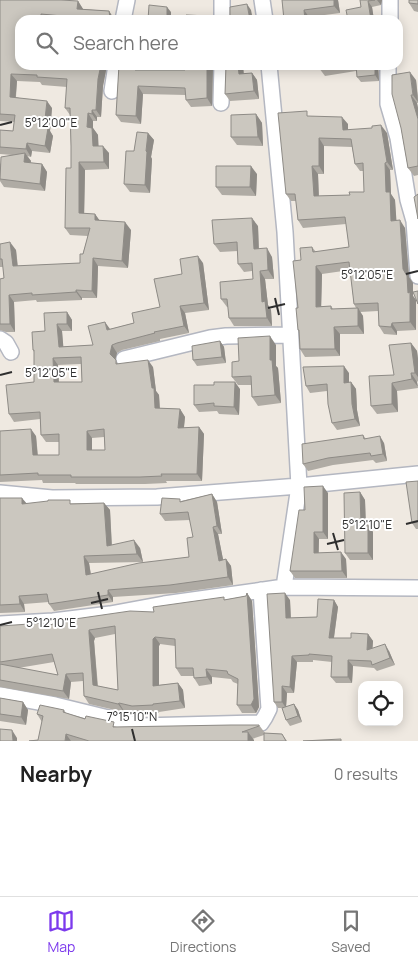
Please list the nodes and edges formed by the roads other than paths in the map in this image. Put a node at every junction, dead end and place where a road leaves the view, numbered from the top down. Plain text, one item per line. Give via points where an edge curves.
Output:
1 (127, 0) edge
2 (222, 0) edge
3 (262, 0) edge
4 (390, 0) edge
5 (124, 15) edge
6 (222, 15) edge
7 (264, 15) edge
8 (390, 15) edge
9 (115, 70) edge
10 (222, 70) edge
11 (269, 70) edge
12 (388, 70) edge
13 (112, 91) dead end
14 (221, 103) dead end
15 (418, 276) edge
16 (290, 335) junction
17 (0, 339) edge
18 (11, 352) dead end
19 (124, 359) dead end
20 (418, 474) edge
21 (299, 486) junction
22 (0, 493) edge
23 (284, 587) junction
24 (418, 588) edge
25 (261, 590) junction
26 (0, 624) edge
27 (0, 695) edge

1 - 5 street
2 - 6 street
3 - 7 street
4 - 8 street
9 - 13 street
10 - 14 street
11 - 16 street via 285,232
12 - 15 street via 388,104 414,221
16 - 19 street via 210,338
16 - 21 street
17 - 18 street
20 - 21 street
21 - 22 street via 157,497 52,498
21 - 23 street
23 - 24 street
23 - 25 street
25 - 26 street via 110,614
25 - 27 street via 269,709 261,723 141,726

